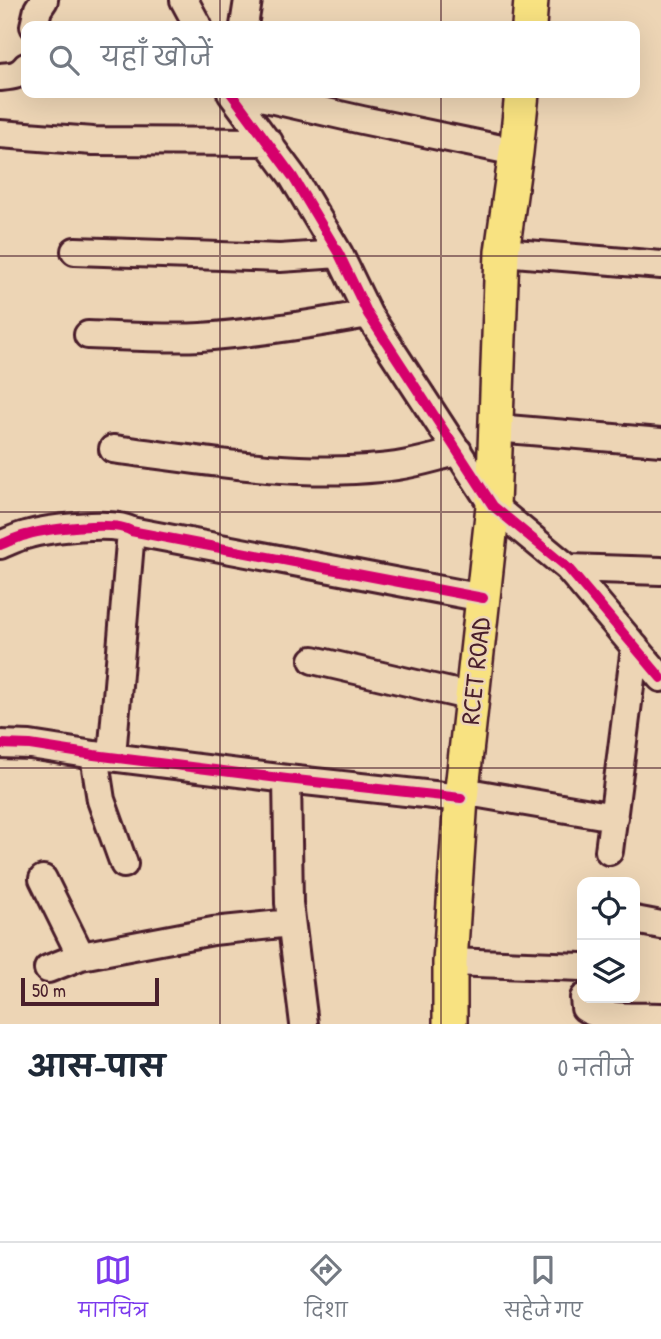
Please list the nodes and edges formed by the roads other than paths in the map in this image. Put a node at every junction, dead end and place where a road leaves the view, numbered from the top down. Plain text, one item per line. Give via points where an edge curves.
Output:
1 (44, 0) edge
2 (184, 0) edge
3 (248, 0) edge
4 (531, 0) edge
5 (35, 21) edge
6 (195, 21) edge
7 (245, 21) edge
8 (529, 21) edge
9 (21, 72) edge
10 (0, 76) edge
11 (239, 98) edge
12 (255, 98) edge
13 (521, 98) edge
14 (0, 134) edge
15 (269, 142) junction
16 (516, 152) junction
17 (75, 251) dead end
18 (502, 252) junction
19 (339, 254) junction
20 (661, 265) edge
21 (368, 314) junction
22 (88, 335) dead end
23 (496, 428) junction
24 (661, 442) edge
25 (113, 449) dead end
26 (458, 451) junction
27 (493, 506) junction
28 (131, 531) junction
29 (0, 545) edge
30 (568, 568) junction
31 (661, 571) edge
32 (483, 598) junction
33 (645, 650) edge
34 (313, 660) dead end
35 (661, 678) edge
36 (472, 697) junction
37 (0, 744) edge
38 (103, 755) junction
39 (287, 779) junction
40 (461, 795) junction
41 (614, 817) junction
42 (609, 851) dead end
43 (124, 864) dead end
44 (43, 879) dead end
45 (640, 921) edge
46 (291, 923) junction
47 (661, 925) edge
48 (81, 956) junction
49 (450, 962) junction
50 (48, 969) dead end
51 (577, 972) edge
52 (584, 1003) edge
53 (661, 1017) edge
54 (304, 1024) edge
55 (450, 1024) edge

1 - 5 street
2 - 6 street
3 - 7 street
4 - 8 main road
9 - 10 street
11 - 15 street
12 - 16 street
13 - 16 main road, RCET ROAD
14 - 15 street via 93,141
15 - 19 street
16 - 18 main road, RCET ROAD
17 - 19 street via 280,258
18 - 20 street
18 - 23 main road, RCET ROAD
19 - 21 street
21 - 22 street via 200,337
21 - 26 street
23 - 24 street
23 - 27 main road, RCET ROAD
25 - 26 street via 276,469 330,470 379,469
26 - 27 street
27 - 30 street
27 - 32 main road, RCET ROAD
28 - 29 street via 124,526 54,530
28 - 32 street
28 - 38 street
30 - 31 street
30 - 33 street
32 - 36 main road, RCET ROAD
33 - 35 street
33 - 41 street
34 - 36 street
36 - 40 main road, RCET ROAD
37 - 38 street
38 - 39 street
38 - 43 street via 102,800
39 - 40 street
39 - 46 street
40 - 41 street
40 - 49 main road, RCET ROAD
41 - 42 street
44 - 48 street
45 - 47 street
46 - 48 street
46 - 54 street
48 - 50 street
49 - 51 street
49 - 55 main road, RCET ROAD
52 - 53 street via 593,1013

